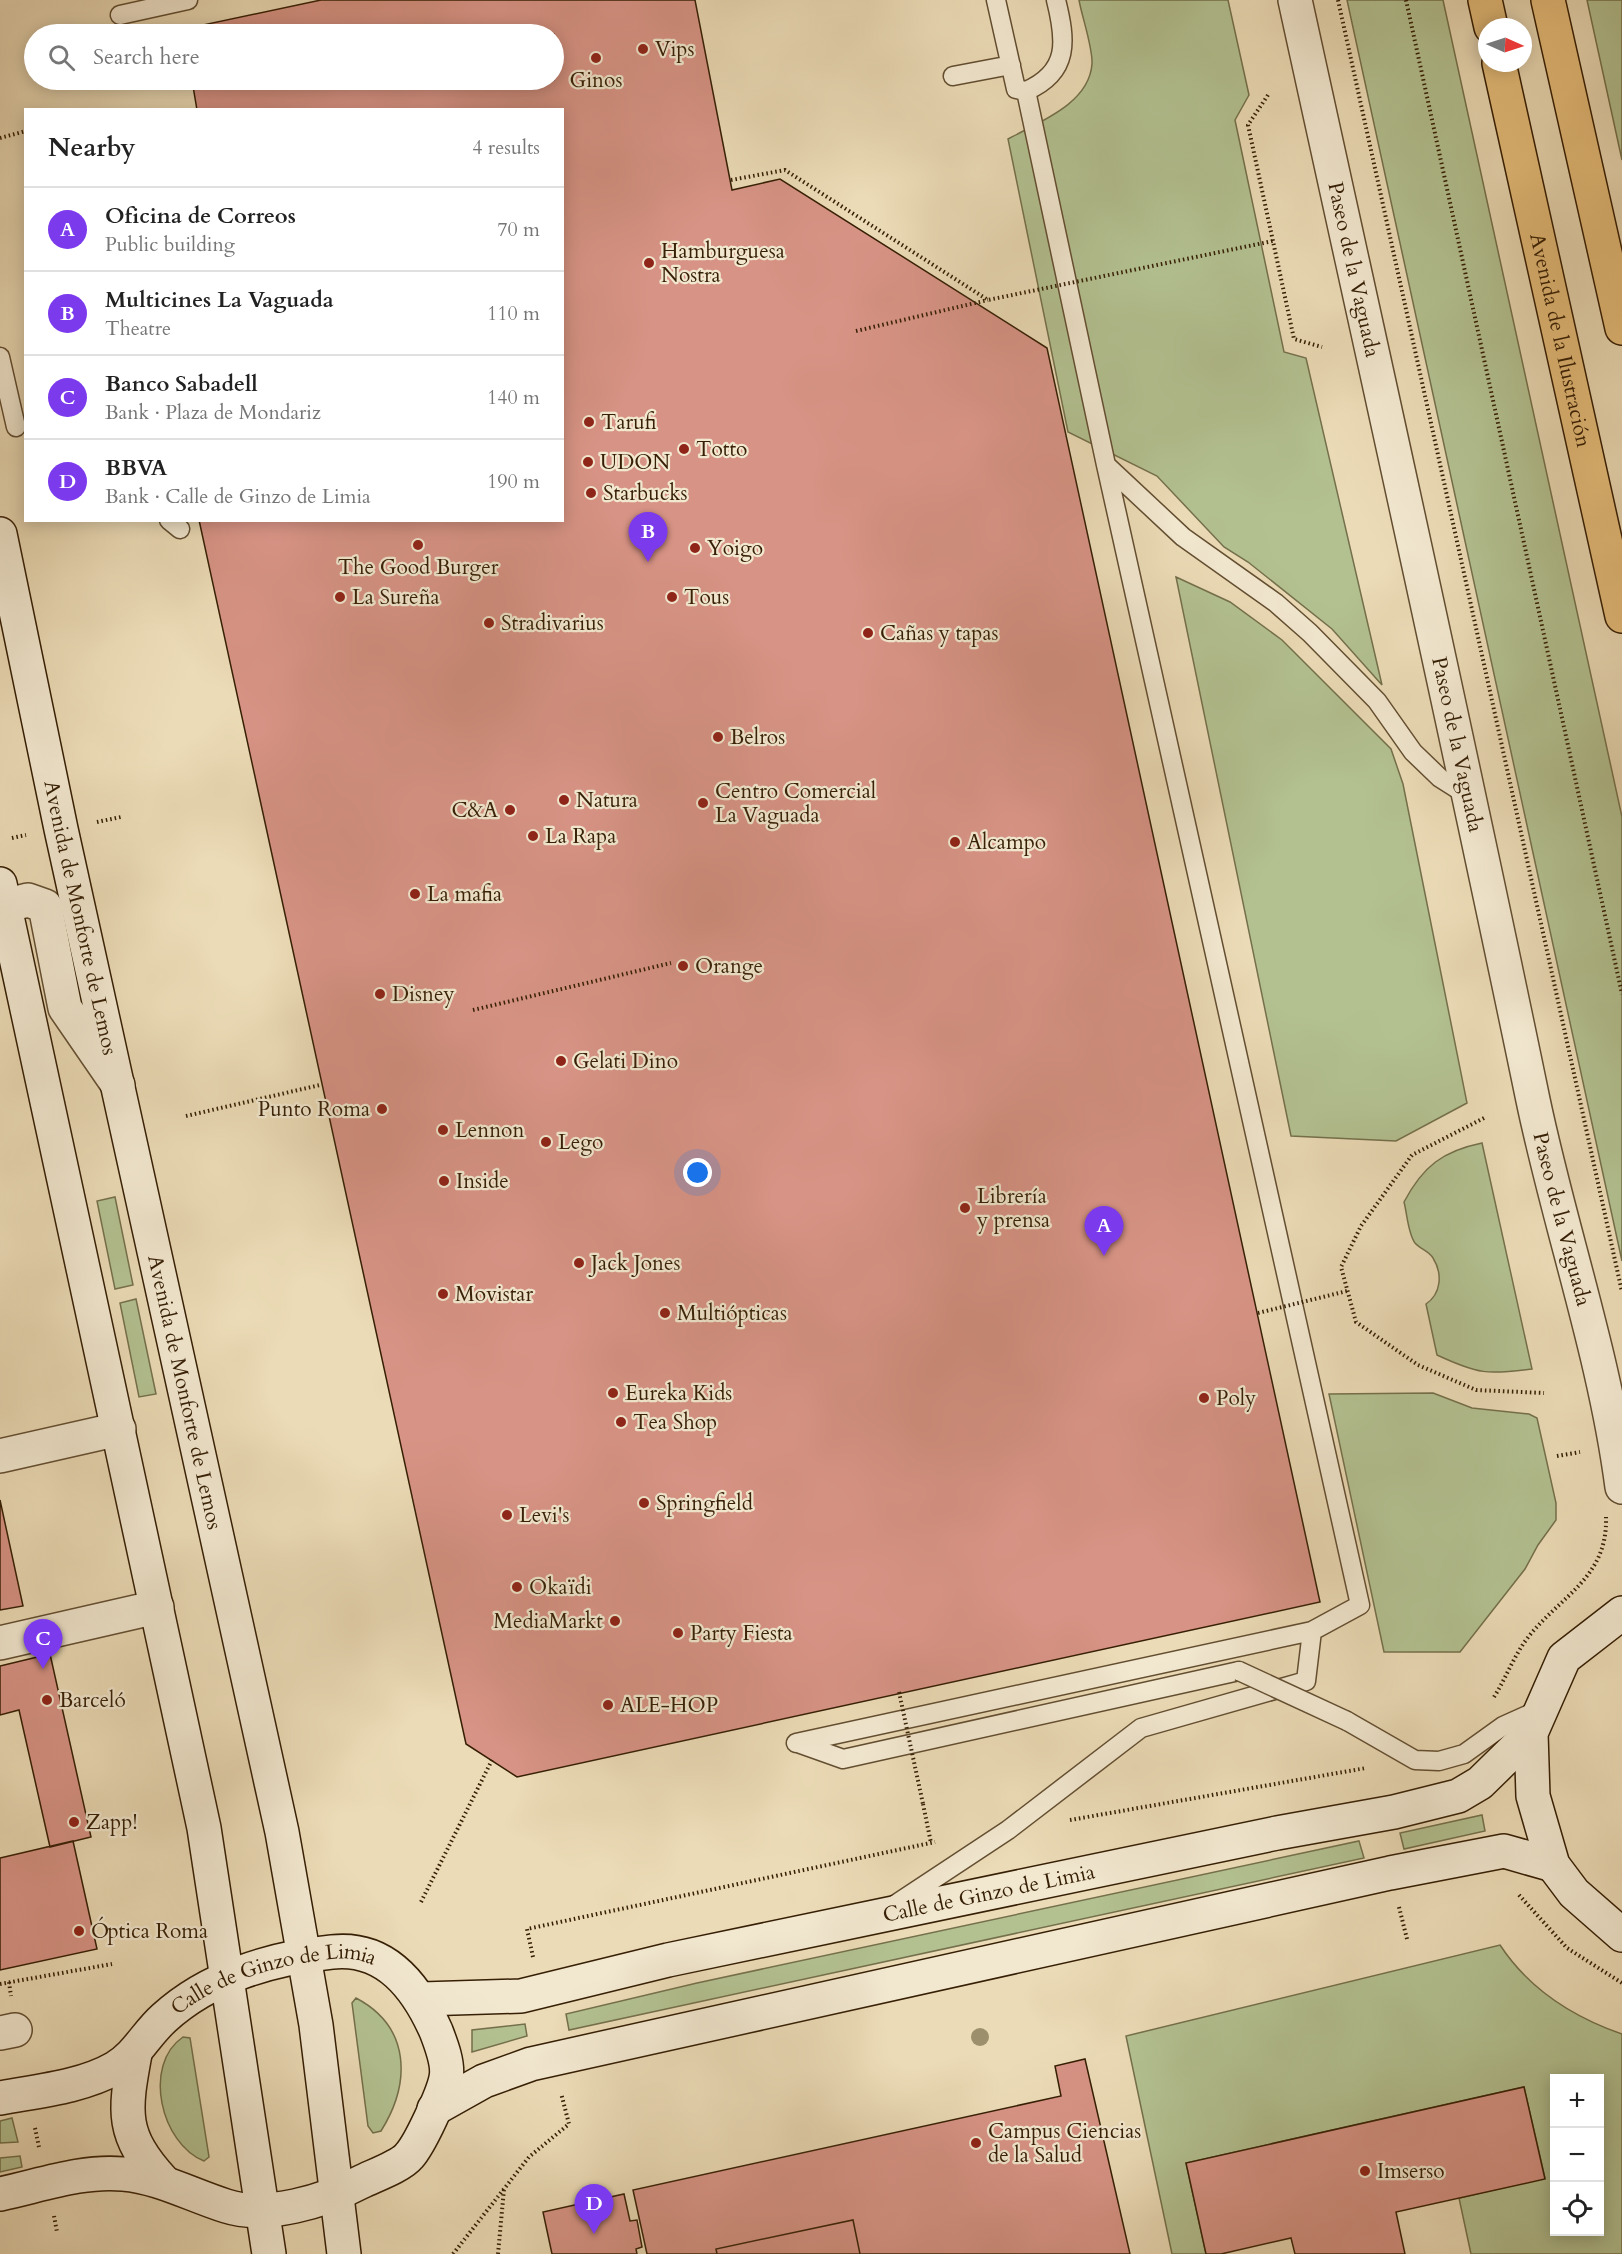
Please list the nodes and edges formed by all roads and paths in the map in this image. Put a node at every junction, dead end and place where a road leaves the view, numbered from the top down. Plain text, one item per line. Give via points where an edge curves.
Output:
1 (188, 0) edge
2 (996, 0) edge
3 (1056, 0) edge
4 (1295, 0) edge
5 (1338, 0) edge
6 (1406, 0) edge
7 (1485, 0) edge
8 (1548, 0) edge
9 (120, 15) dead end
10 (1489, 18) edge
11 (1011, 65) junction
12 (1501, 72) edge
13 (953, 76) dead end
14 (1026, 91) junction
15 (1268, 95) dead end
16 (24, 132) edge
17 (0, 138) edge
18 (731, 180) dead end
19 (1273, 240) junction
20 (988, 300) junction
21 (1622, 328) edge
22 (856, 331) dead end
23 (1322, 347) dead end
24 (0, 357) edge
25 (16, 427) dead end
26 (1106, 465) junction
27 (0, 534) edge
28 (1622, 616) edge
29 (1470, 796) junction
30 (121, 817) dead end
31 (90, 823) dead end
32 (2, 899) edge
33 (671, 963) dead end
34 (1622, 994) edge
35 (473, 1010) dead end
36 (118, 1085) junction
37 (320, 1085) dead end
38 (186, 1116) dead end
39 (1484, 1118) dead end
40 (1347, 1292) junction
41 (1622, 1292) edge
42 (1258, 1313) dead end
43 (1544, 1393) dead end
44 (119, 1429) junction
45 (0, 1456) edge
46 (1614, 1500) edge
47 (157, 1607) junction
48 (1622, 1613) edge
49 (1312, 1631) junction
50 (0, 1643) edge
51 (899, 1692) dead end
52 (1493, 1699) dead end
53 (1537, 1721) junction
54 (492, 1760) dead end
55 (1372, 1762) dead end
56 (1368, 1777) dead end
57 (931, 1843) dead end
58 (1553, 1865) junction
59 (1511, 1888) dead end
60 (421, 1902) dead end
61 (1397, 1902) dead end
62 (876, 1917) junction
63 (527, 1929) dead end
64 (1622, 1935) edge
65 (1407, 1939) dead end
66 (305, 1955) junction
67 (534, 1961) dead end
68 (112, 1964) dead end
69 (227, 1976) junction
70 (1622, 1983) edge
71 (0, 1984) edge
72 (422, 1999) junction
73 (135, 2054) junction
74 (558, 2084) dead end
75 (0, 2098) edge
76 (434, 2109) junction
77 (34, 2118) dead end
78 (40, 2155) dead end
79 (163, 2181) junction
80 (504, 2187) junction
81 (0, 2194) edge
82 (338, 2194) junction
83 (262, 2212) junction
84 (269, 2254) edge
85 (344, 2254) edge
86 (453, 2254) edge
87 (498, 2254) edge

1 - 9 lane
2 - 11 lane
3 - 14 lane via 1065,36 1060,61 1045,83
4 - 29 street, Paseo de la Vaguada
5 - 41 path
6 - 34 path
7 - 10 highway
8 - 21 highway
11 - 13 lane
11 - 14 lane via 1016,89
12 - 28 highway, Avenida de la Ilustración
14 - 26 lane
15 - 19 path via 1248,125
16 - 17 path
18 - 20 path, bridge via 785,170
19 - 20 path, bridge
19 - 23 path via 1294,339
20 - 22 path
24 - 25 lane
26 - 29 lane via 1183,537 1276,603 1310,633 1377,701 1413,752 1440,778
26 - 49 lane via 1360,1605
27 - 36 street, Avenida de Monforte de Lemos
29 - 46 street, Paseo de la Vaguada via 1548,1172 1613,1424
30 - 31 path
32 - 36 street via 28,900 45,906 65,1008
32 - 44 street
33 - 35 path
36 - 66 street, Avenida de Monforte de Lemos via 282,1832
37 - 38 path
39 - 40 path via 1412,1155 1361,1226 1341,1267
40 - 42 path, bridge
40 - 43 path via 1356,1322 1418,1365 1476,1390
44 - 45 street
44 - 47 street
46 - 52 path via 1600,1558 1590,1575 1527,1639
47 - 50 street
47 - 69 street via 204,1828
48 - 53 street via 1564,1658
49 - 53 lane, bridge via 796,1743 843,1759 1239,1671 1347,1721 1415,1760 1439,1761 1464,1754 1503,1726
49 - 62 lane via 1306,1681 1141,1728 1008,1830
51 - 57 path, bridge
53 - 58 street via 1533,1796
53 - 62 street, Calle de Ginzo de Limia via 1480,1782 1458,1796
54 - 60 path
55 - 56 path via 1366,1768
58 - 64 street via 1574,1893
58 - 76 street via 1504,1851 1339,1883 531,2064 483,2081
59 - 70 path via 1567,1948
61 - 65 path
62 - 72 street, Calle de Ginzo de Limia via 668,1960 521,1996
63 - 67 path
66 - 69 street, Calle de Ginzo de Limia
66 - 72 street, Calle de Ginzo de Limia via 337,1951 367,1955 395,1972
66 - 82 street, Avenida de Monforte de Lemos
68 - 71 path
69 - 73 street, Calle de Ginzo de Limia via 166,2016
69 - 83 street
72 - 76 street, Calle de Ginzo de Limia via 442,2045 447,2076
73 - 75 street, Calle de Ginzo de Limia via 114,2069 90,2078
73 - 79 street, Calle de Ginzo de Limia via 128,2088 131,2135 141,2157
74 - 80 path via 569,2124 529,2157
76 - 82 street, Calle de Ginzo de Limia via 408,2157
77 - 78 path
79 - 81 street, Calle de Ginzo de Limia via 121,2174 87,2175
79 - 83 street, Calle de Ginzo de Limia via 229,2207
80 - 86 path
80 - 87 path
82 - 83 street, Calle de Ginzo de Limia
82 - 85 street, Avenida de Monforte de Lemos
83 - 84 street

